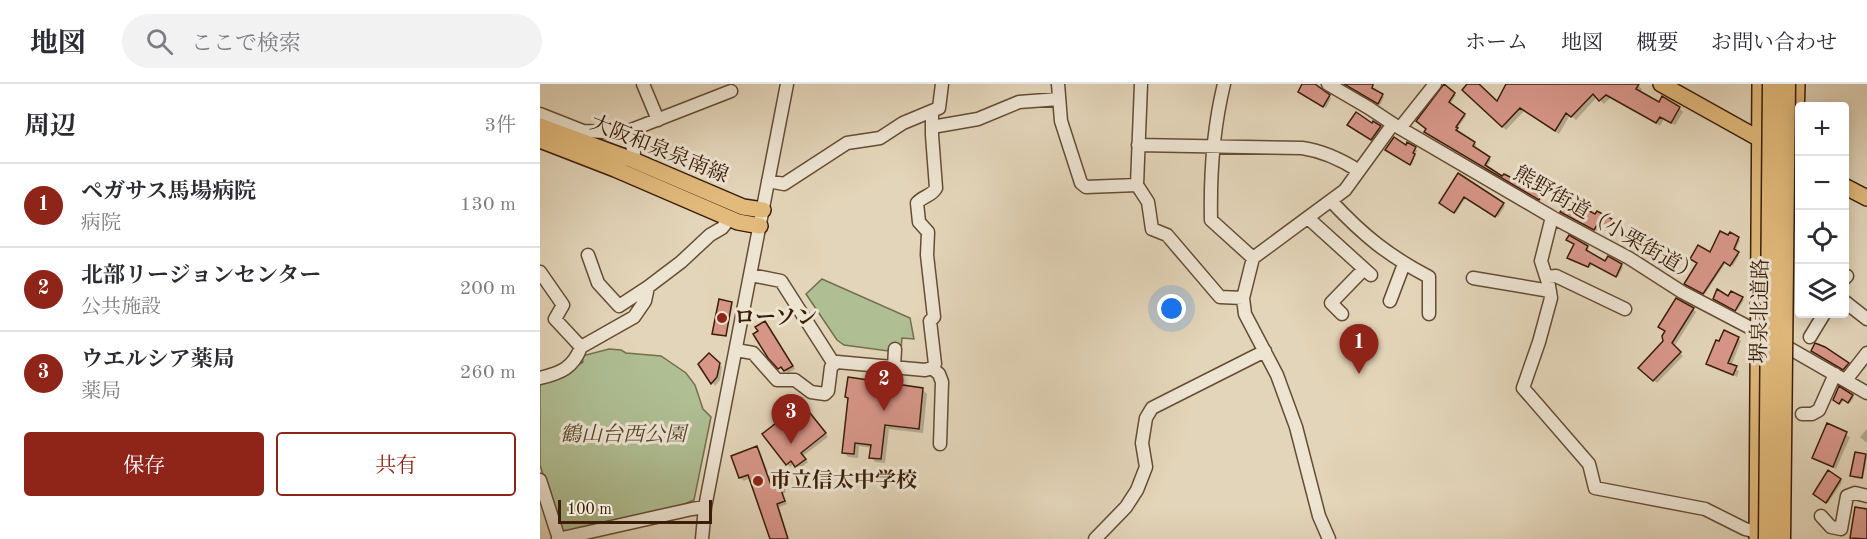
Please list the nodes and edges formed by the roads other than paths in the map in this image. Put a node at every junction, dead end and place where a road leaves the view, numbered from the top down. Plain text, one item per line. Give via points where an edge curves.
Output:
1 (643, 84) edge
2 (787, 84) edge
3 (942, 84) edge
4 (1058, 84) edge
5 (1140, 84) edge
6 (1224, 84) edge
7 (1328, 84) edge
8 (1435, 84) edge
9 (1661, 84) edge
10 (1760, 84) edge
11 (1772, 84) edge
12 (1786, 84) edge
13 (1797, 84) edge
14 (731, 91) dead end
15 (1059, 99) junction
16 (932, 112) junction
17 (540, 114) edge
18 (658, 120) junction
19 (540, 126) edge
20 (1396, 126) junction
21 (932, 127) junction
22 (628, 133) junction
23 (1759, 138) junction
24 (540, 140) edge
25 (1138, 145) junction
26 (1213, 147) junction
27 (1797, 156) edge
28 (1795, 158) edge
29 (633, 160) junction
30 (1795, 167) edge
31 (1359, 171) junction
32 (768, 181) junction
33 (1137, 185) junction
34 (1849, 188) edge
35 (1867, 198) edge
36 (1331, 201) junction
37 (763, 210) junction
38 (1552, 217) junction
39 (730, 218) junction
40 (1308, 218) junction
41 (760, 226) junction
42 (588, 255) dead end
43 (1253, 258) junction
44 (1404, 264) junction
45 (540, 272) edge
46 (751, 275) junction
47 (1546, 277) junction
48 (1473, 278) dead end
49 (648, 287) junction
50 (1550, 291) junction
51 (1243, 298) junction
52 (1390, 301) dead end
53 (1849, 304) edge
54 (1625, 309) dead end
55 (1342, 314) dead end
56 (1429, 314) dead end
57 (1822, 318) edge
58 (1867, 319) edge
59 (1758, 332) junction
60 (1810, 337) dead end
61 (581, 347) junction
62 (1791, 348) junction
63 (895, 349) dead end
64 (736, 350) junction
65 (1265, 351) junction
66 (1867, 353) edge
67 (834, 364) junction
68 (894, 367) junction
69 (932, 368) junction
70 (1840, 377) junction
71 (540, 378) edge
72 (1867, 393) edge
73 (1802, 414) dead end
74 (940, 444) dead end
75 (540, 480) edge
76 (1867, 496) edge
77 (705, 507) junction
78 (1821, 516) dead end
79 (1761, 536) edge
80 (558, 539) edge
81 (702, 539) edge
82 (1095, 539) edge
83 (1329, 539) edge
84 (1782, 539) edge
85 (1789, 539) edge

1 - 18 street
2 - 32 street
3 - 16 street via 939,108
4 - 15 street
5 - 25 street
6 - 26 street
7 - 20 street, 熊野街道（小栗街道）
8 - 20 street
9 - 23 main road
10 - 23 main road
11 - 79 highway, 堺泉北道路, bridge
12 - 84 highway, 堺泉北道路, bridge
13 - 27 main road
14 - 18 street
15 - 21 street via 1020,102 978,119
15 - 33 street via 1061,122 1081,183 1086,187
16 - 21 street
16 - 32 street via 903,123 880,138 847,143 784,184
17 - 22 street via 584,130
18 - 22 street
19 - 29 main road, 大阪和泉泉南線
20 - 31 street
20 - 38 street, 熊野街道（小栗街道）
21 - 69 street via 936,188 917,203 919,222 928,232 934,317 930,321 935,364
22 - 29 street
23 - 28 main road
23 - 59 main road
24 - 39 main road, 大阪和泉泉南線
25 - 26 street
25 - 33 street
26 - 31 street via 1316,150
26 - 43 street via 1211,219
29 - 37 main road, 大阪和泉泉南線 via 743,207
30 - 62 main road
31 - 36 street
32 - 37 street
33 - 51 street via 1148,202 1152,230 1167,235 1220,297
34 - 35 main road
36 - 40 street
36 - 44 street via 1358,231
37 - 41 street
38 - 47 street via 1540,261
38 - 59 street, 熊野街道（小栗街道）
39 - 41 main road, 大阪和泉泉南線
39 - 49 street
40 - 43 street
40 - 55 street via 1368,272 1331,303
41 - 46 street
42 - 49 street via 598,283 619,306
43 - 51 street
44 - 52 street
44 - 56 street via 1429,277
45 - 61 street via 563,305 555,320
46 - 64 street
46 - 67 street via 781,280
47 - 50 street
47 - 54 street via 1556,276
48 - 50 street
49 - 61 street via 645,301 634,317
50 - 79 street via 1539,342 1523,388 1589,464 1595,488 1705,509
51 - 65 street via 1245,314
53 - 58 street
57 - 60 street
59 - 62 street, 熊野街道（小栗街道）
59 - 79 main road
61 - 71 street via 570,367
62 - 70 street, 熊野街道（小栗街道）
62 - 85 main road
63 - 68 street
64 - 67 street via 753,353 777,380 795,380 811,392 828,391
64 - 77 street
65 - 82 street via 1152,408 1142,442 1146,467 1137,490
65 - 83 street via 1296,427 1319,516
66 - 70 street
67 - 68 street
68 - 69 street
69 - 74 street via 942,382
70 - 72 street, 熊野街道（小栗街道）
70 - 73 street via 1819,410
75 - 80 street
76 - 78 street via 1847,496 1841,529 1831,527
77 - 80 street
77 - 81 street
79 - 84 main road

